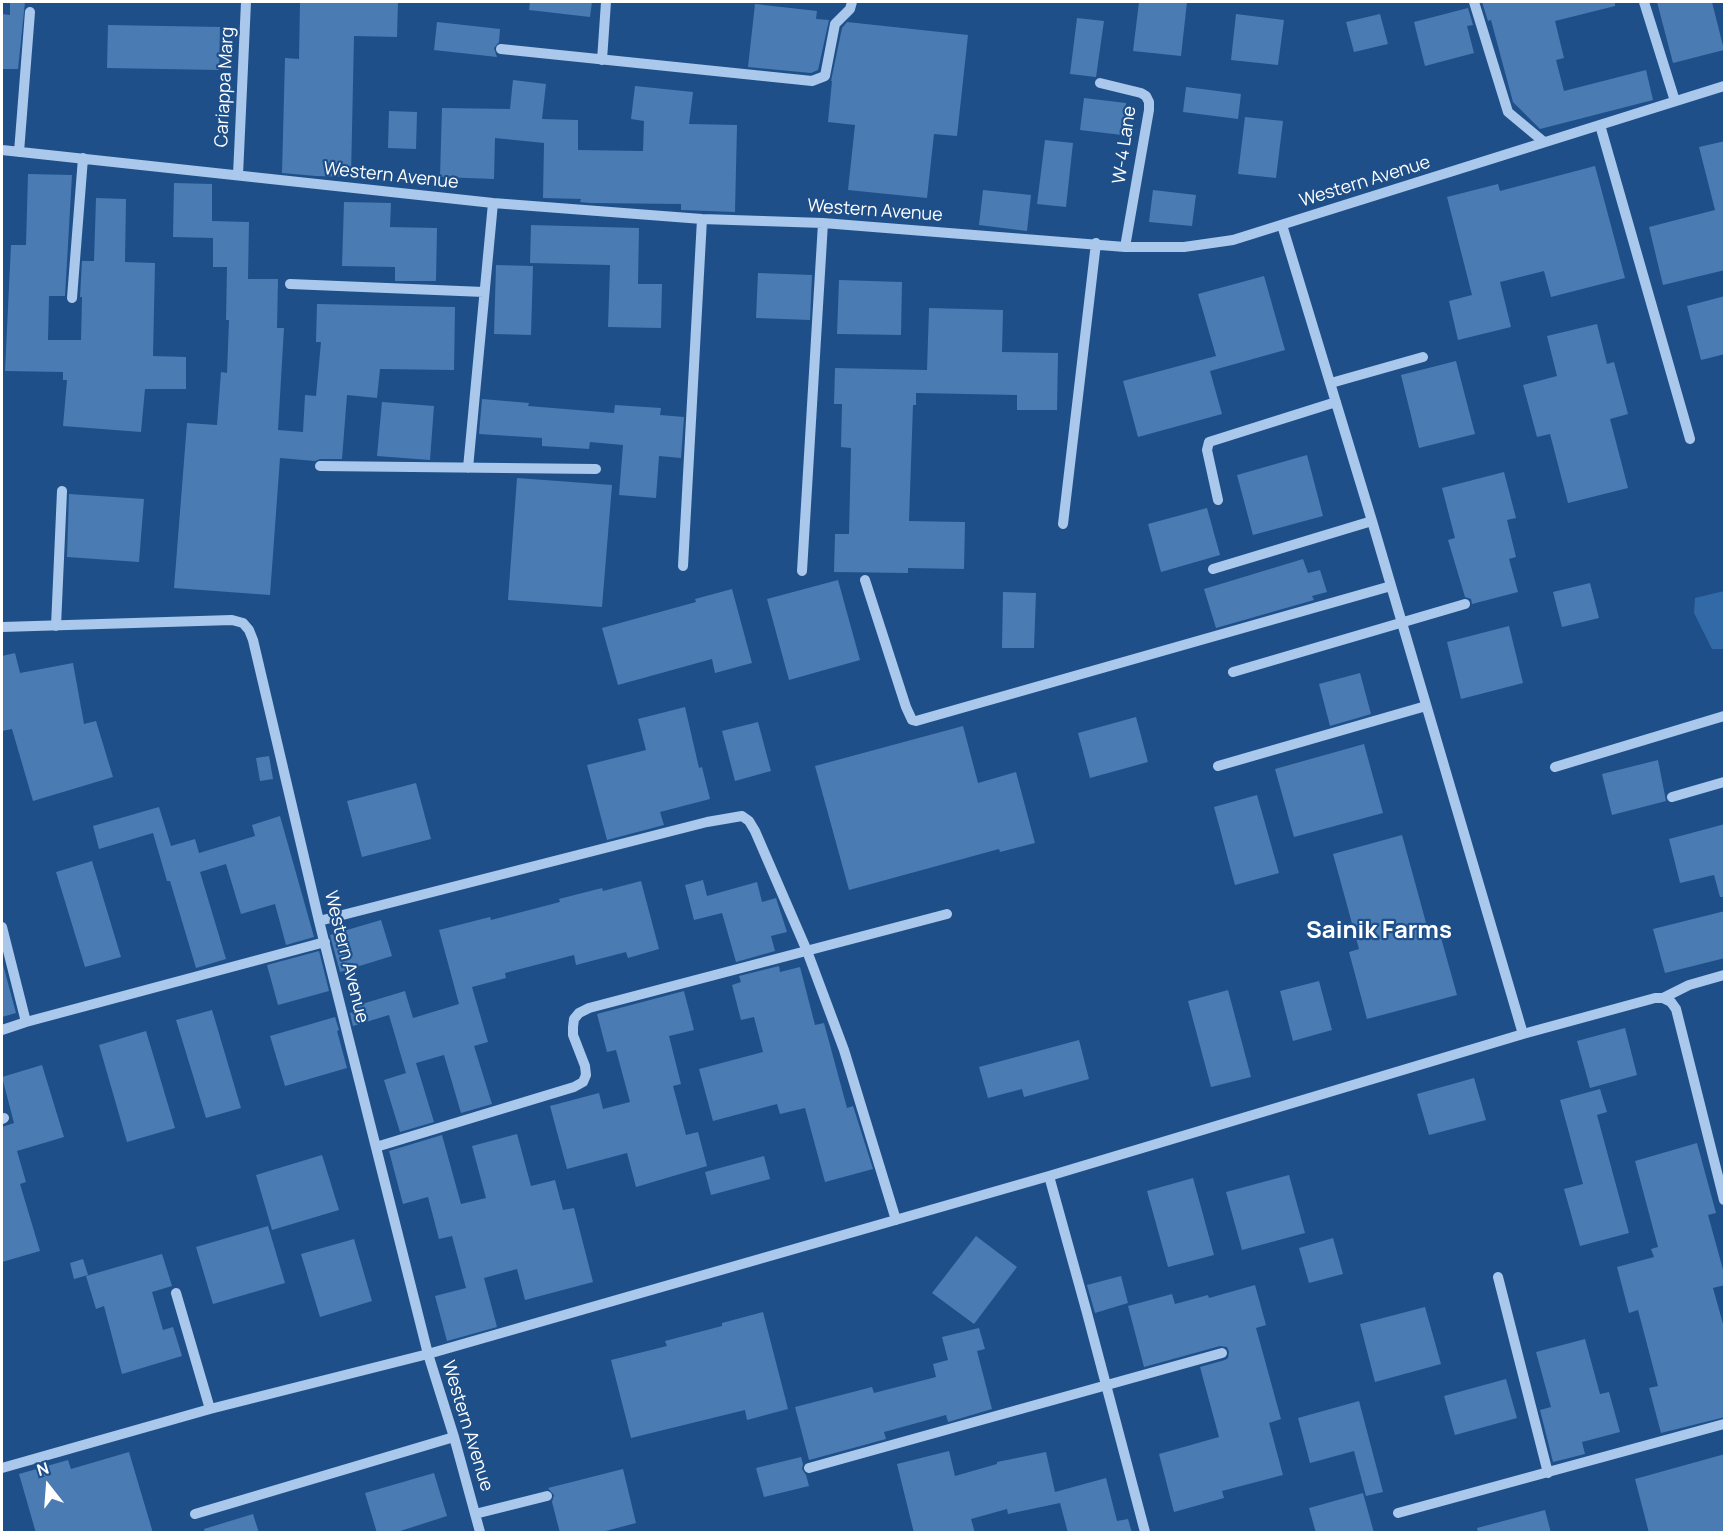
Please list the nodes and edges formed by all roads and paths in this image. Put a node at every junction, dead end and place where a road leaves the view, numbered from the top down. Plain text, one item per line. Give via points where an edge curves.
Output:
1 (246, 2) edge
2 (606, 2) edge
3 (852, 2) edge
4 (1474, 2) edge
5 (1644, 2) edge
6 (30, 12) dead end
7 (501, 49) dead end
8 (602, 60) junction
9 (1100, 83) dead end
10 (1725, 86) edge
11 (1675, 101) junction
12 (1600, 125) junction
13 (1544, 142) junction
14 (2, 150) edge
15 (19, 152) junction
16 (82, 158) junction
17 (238, 175) junction
18 (493, 203) junction
19 (702, 219) junction
20 (823, 223) junction
21 (1282, 225) junction
22 (1096, 243) junction
23 (1125, 247) junction
24 (290, 284) dead end
25 (484, 292) junction
26 (72, 298) dead end
27 (1423, 357) dead end
28 (1331, 383) junction
29 (1336, 402) junction
30 (1690, 439) dead end
31 (320, 466) dead end
32 (468, 468) junction
33 (596, 470) dead end
34 (62, 491) dead end
35 (1218, 500) dead end
36 (1372, 521) junction
37 (1063, 524) dead end
38 (683, 566) dead end
39 (1212, 569) dead end
40 (802, 571) dead end
41 (865, 580) dead end
42 (1391, 586) junction
43 (1465, 604) dead end
44 (1402, 623) junction
45 (57, 626) junction
46 (2, 627) edge
47 (1233, 672) dead end
48 (1426, 706) junction
49 (1725, 716) edge
50 (1218, 766) dead end
51 (1555, 767) dead end
52 (1725, 782) edge
53 (1672, 797) dead end
54 (947, 914) dead end
55 (319, 921) junction
56 (2, 927) edge
57 (325, 942) junction
58 (807, 951) junction
59 (1725, 975) edge
60 (1663, 998) junction
61 (26, 1022) junction
62 (2, 1030) edge
63 (1523, 1034) junction
64 (376, 1147) junction
65 (1049, 1176) junction
66 (1725, 1200) edge
67 (896, 1220) junction
68 (1498, 1276) dead end
69 (176, 1293) dead end
70 (1222, 1353) dead end
71 (428, 1354) junction
72 (1106, 1386) junction
73 (210, 1409) junction
74 (1725, 1424) edge
75 (454, 1437) junction
76 (2, 1468) edge
77 (809, 1468) dead end
78 (1548, 1473) junction
79 (547, 1496) dead end
80 (1398, 1513) dead end
81 (195, 1514) dead end
82 (476, 1514) junction
83 (480, 1533) edge
84 (1145, 1533) edge

1 - 17 street, Cariappa Marg
2 - 8 street
3 - 8 street via 835,24 828,70 819,80
4 - 13 street via 1508,112
5 - 11 street
6 - 15 street
7 - 8 street
9 - 23 street, W-4 Lane via 1141,93 1149,102
10 - 11 street, Western Avenue
11 - 12 street, Western Avenue
12 - 13 street, Western Avenue
12 - 30 street
13 - 21 street, Western Avenue
14 - 15 street, Western Avenue
15 - 16 street, Western Avenue
16 - 17 street, Western Avenue
16 - 26 street
17 - 18 street, Western Avenue
18 - 19 street, Western Avenue
18 - 25 street
19 - 20 street, Western Avenue
19 - 38 street
20 - 22 street, Western Avenue
20 - 40 street
21 - 23 street, Western Avenue via 1209,244
21 - 28 street
22 - 23 street, Western Avenue
22 - 37 street
24 - 25 street
25 - 32 street
27 - 28 street
28 - 29 street
29 - 35 street via 1209,441 1207,450
29 - 36 street
31 - 32 street
32 - 33 street
34 - 45 street
36 - 39 street
36 - 42 street
41 - 42 street via 906,707 916,722
42 - 44 street
43 - 44 street
44 - 47 street
44 - 48 street
45 - 46 street, Western Avenue
45 - 55 street, Western Avenue via 232,620 243,623 253,640
48 - 50 street
48 - 63 street
49 - 51 street
52 - 53 street
54 - 58 street
55 - 57 street, Western Avenue
55 - 58 street via 742,816 755,831
56 - 61 street
57 - 61 street
57 - 64 street, Western Avenue
58 - 64 street via 589,1008 579,1013 573,1027 585,1066 583,1082
58 - 67 street via 844,1050
59 - 60 street via 1689,985
60 - 63 street
60 - 66 street via 1676,1009
61 - 62 street
63 - 65 street
64 - 71 street, Western Avenue
65 - 67 street
65 - 72 street
67 - 71 street
68 - 78 street
69 - 73 street
70 - 72 street
71 - 73 street
71 - 75 street, Western Avenue
72 - 77 street
72 - 84 street
73 - 76 street
74 - 78 street
75 - 81 street
75 - 82 street, Western Avenue
78 - 80 street
79 - 82 street
82 - 83 street, Western Avenue

